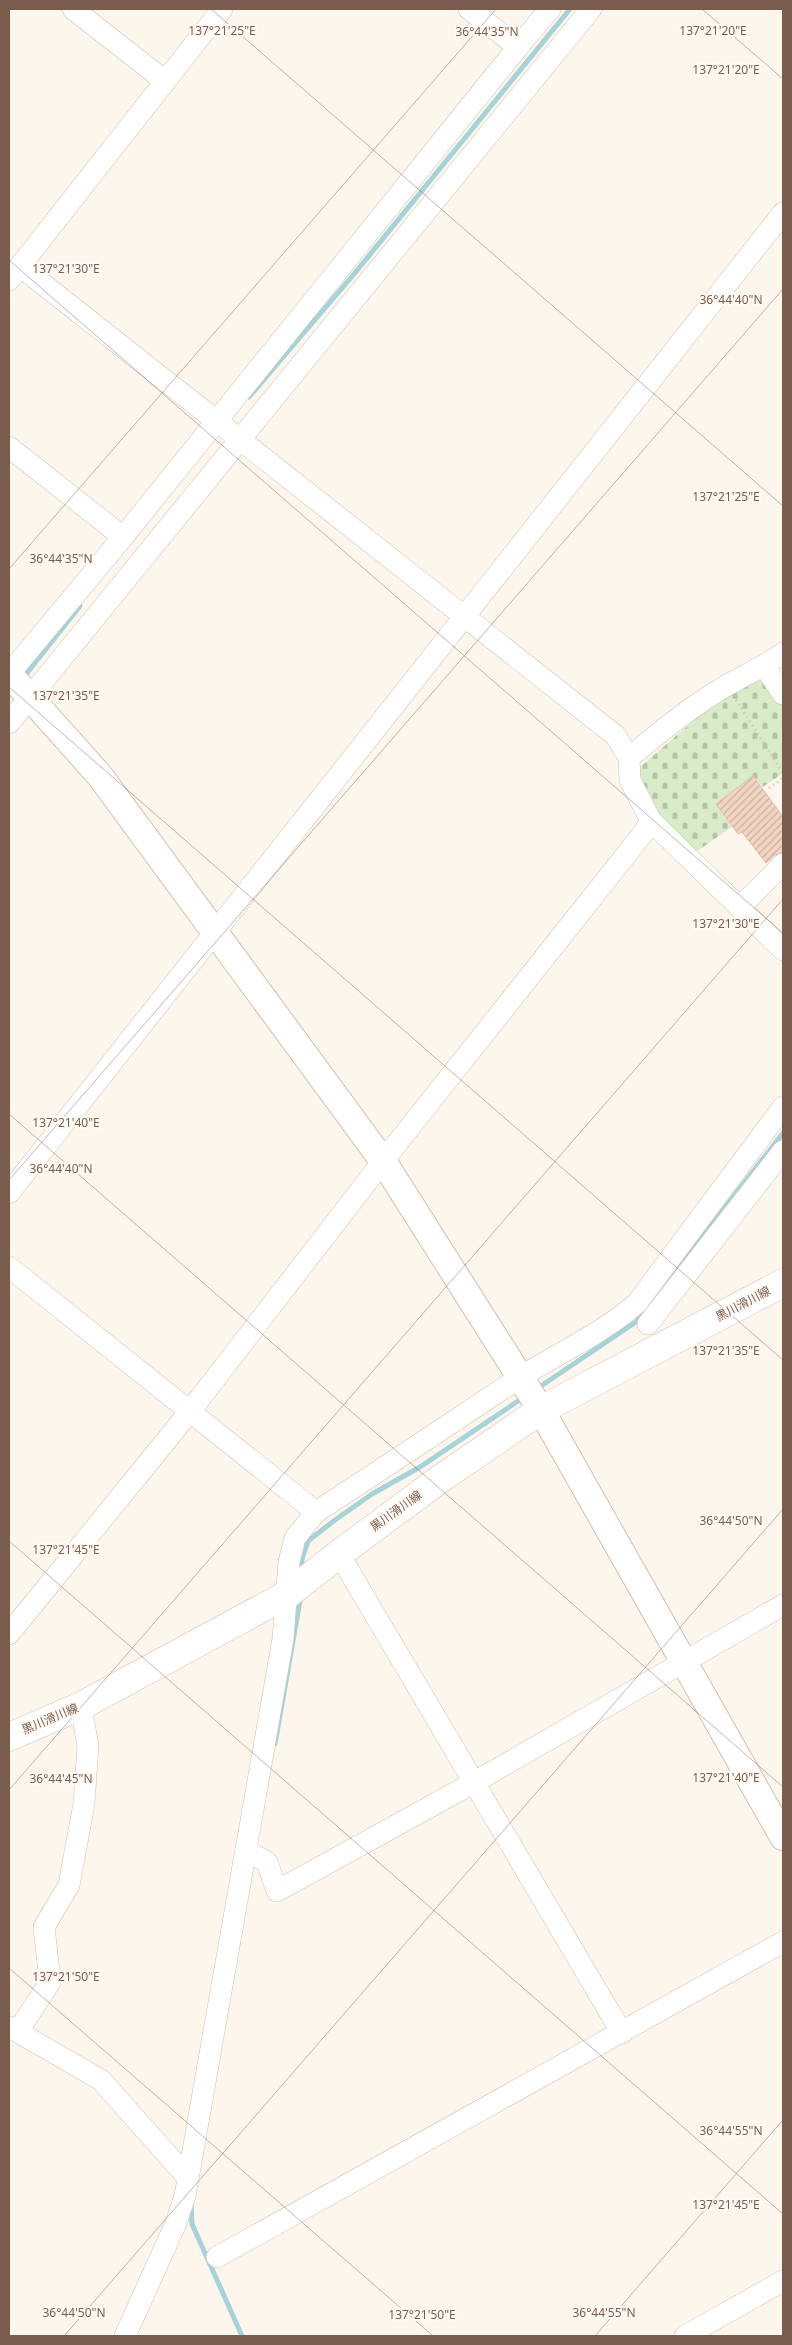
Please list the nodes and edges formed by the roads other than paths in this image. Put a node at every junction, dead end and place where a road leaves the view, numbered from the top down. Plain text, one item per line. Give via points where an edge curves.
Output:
1 (73, 9) edge
2 (222, 9) edge
3 (469, 9) edge
4 (550, 9) edge
5 (582, 12) edge
6 (518, 47) junction
7 (165, 81) junction
8 (783, 213) edge
9 (14, 273) edge
10 (216, 420) junction
11 (239, 438) junction
12 (9, 447) edge
13 (123, 537) junction
14 (465, 616) junction
15 (783, 653) edge
16 (764, 666) junction
17 (18, 684) edge
18 (783, 694) edge
19 (9, 723) edge
20 (629, 758) junction
21 (651, 820) junction
22 (783, 864) edge
23 (740, 907) junction
24 (215, 931) junction
25 (783, 950) edge
26 (783, 1107) edge
27 (783, 1151) edge
28 (383, 1161) junction
29 (9, 1193) edge
30 (9, 1267) edge
31 (783, 1283) edge
32 (648, 1324) dead end
33 (520, 1377) junction
34 (191, 1410) junction
35 (541, 1410) junction
36 (316, 1512) junction
37 (338, 1554) junction
38 (288, 1594) junction
39 (783, 1605) edge
40 (9, 1634) edge
41 (683, 1662) junction
42 (81, 1706) junction
43 (9, 1737) edge
44 (472, 1783) junction
45 (783, 1837) edge
46 (246, 1851) junction
47 (783, 1942) edge
48 (14, 2029) edge
49 (622, 2033) junction
50 (188, 2178) junction
51 (217, 2257) dead end
52 (783, 2281) edge
53 (125, 2336) edge
54 (686, 2336) edge

1 - 7 street
2 - 7 street
3 - 6 street
4 - 6 street
5 - 11 street
6 - 10 street
7 - 9 street
8 - 14 street
9 - 10 street
10 - 11 street
10 - 13 street
11 - 14 street
11 - 17 street
12 - 13 street
13 - 17 street
14 - 20 street via 616,736
14 - 24 street
15 - 16 street
16 - 18 street
16 - 20 street via 715,692
17 - 19 street
17 - 24 street via 100,776
20 - 21 street via 630,780
21 - 23 street
21 - 28 street via 499,1018
22 - 23 street
23 - 25 street
24 - 28 street
24 - 29 street
26 - 33 street via 637,1303 616,1321
27 - 32 street
28 - 33 street
28 - 34 street
30 - 34 street
31 - 35 main road, 黒川滑川線
33 - 35 street
33 - 36 street
34 - 36 street
34 - 40 street
35 - 37 main road, 黒川滑川線
35 - 41 street
36 - 38 street via 295,1538 289,1562
37 - 38 main road, 黒川滑川線
37 - 44 street
38 - 42 main road, 黒川滑川線
38 - 46 street
39 - 41 street
41 - 44 street
41 - 45 street
42 - 43 main road, 黒川滑川線
42 - 48 street via 88,1746 84,1804 69,1885 44,1927 50,1982
44 - 46 street via 277,1891 267,1862
44 - 49 street
46 - 50 street
47 - 49 street
48 - 50 street via 101,2080
49 - 51 street
50 - 53 street via 176,2223
52 - 54 street

